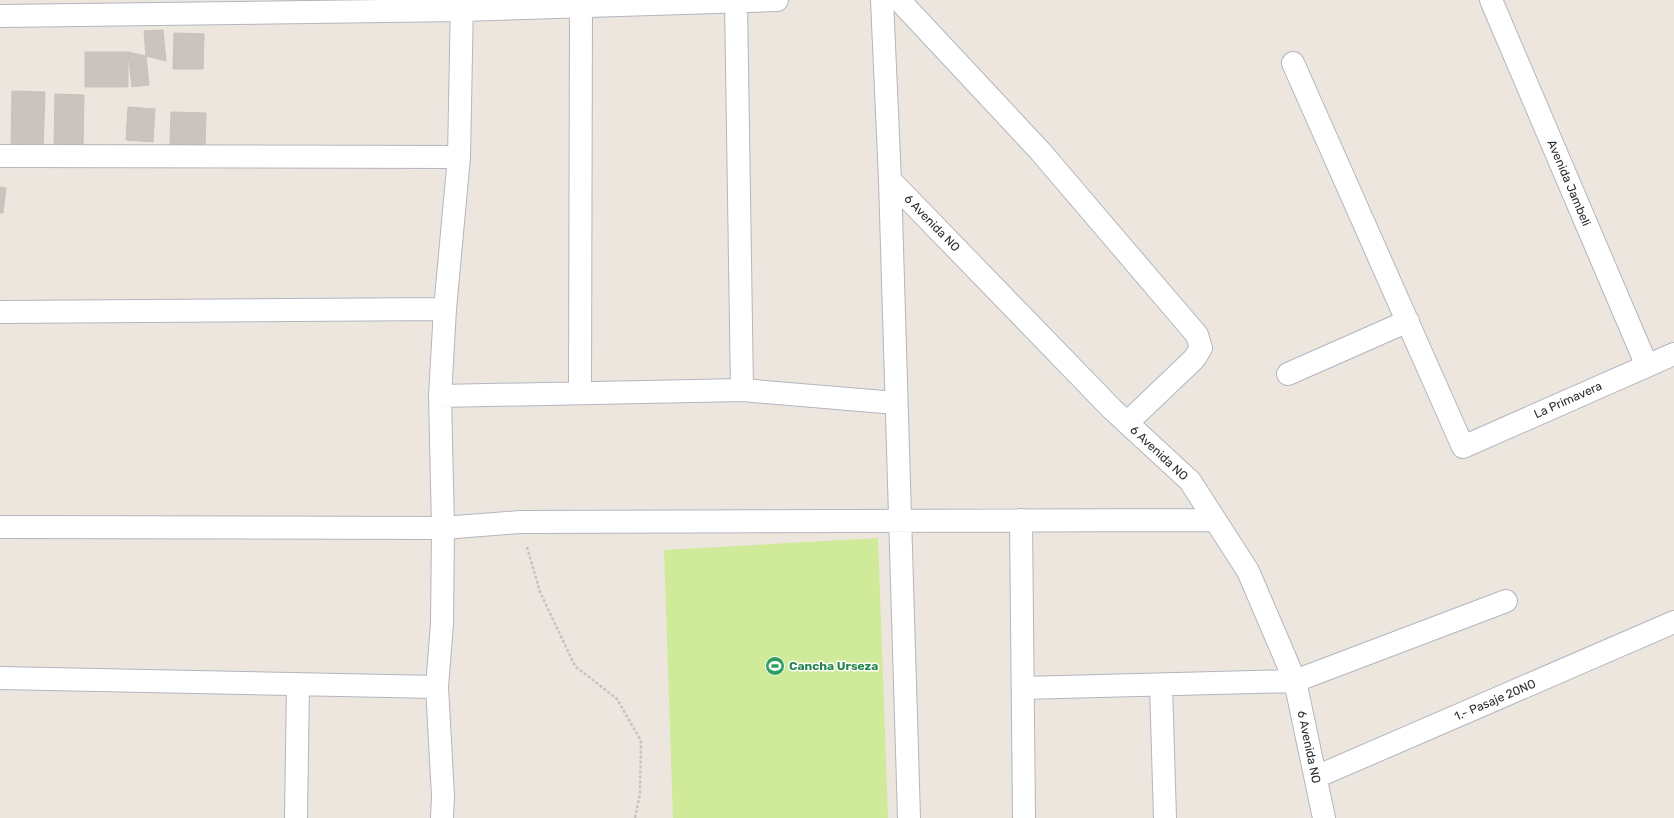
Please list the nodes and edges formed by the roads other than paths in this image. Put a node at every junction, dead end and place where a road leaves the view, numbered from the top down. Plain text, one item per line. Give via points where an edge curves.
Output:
1 (777, 0) edge
2 (882, 0) edge
3 (899, 0) edge
4 (1491, 0) edge
5 (736, 1) junction
6 (462, 5) edge
7 (581, 6) junction
8 (0, 16) edge
9 (1293, 63) dead end
10 (0, 156) edge
11 (458, 158) junction
12 (890, 180) junction
13 (445, 309) junction
14 (0, 312) edge
15 (1408, 321) junction
16 (1674, 354) edge
17 (1647, 366) junction
18 (1288, 374) dead end
19 (742, 390) junction
20 (580, 393) junction
21 (440, 396) junction
22 (896, 403) junction
23 (1127, 423) junction
24 (1022, 520) junction
25 (1214, 520) junction
26 (900, 521) junction
27 (0, 527) edge
28 (443, 528) junction
29 (1506, 601) dead end
30 (1674, 622) edge
31 (0, 678) edge
32 (1295, 681) junction
33 (298, 684) junction
34 (1161, 685) junction
35 (437, 687) junction
36 (1023, 688) junction
37 (1316, 777) junction
38 (296, 818) edge
39 (442, 818) edge
40 (909, 818) edge
41 (1024, 818) edge
42 (1165, 818) edge
43 (1324, 818) edge

1 - 5 street
2 - 12 street
3 - 23 street via 1040,151 1197,335 1201,348 1194,359
4 - 17 street, Avenida Jambeli
5 - 7 street
5 - 19 street
6 - 7 street
6 - 8 street
6 - 11 street
7 - 20 street
9 - 15 street
10 - 11 street
11 - 13 street
12 - 22 street
12 - 23 street, 6 Avenida NO via 1052,349
13 - 14 street
13 - 21 street
15 - 17 street, La Primavera via 1463,446
15 - 18 street
16 - 17 street, La Primavera
19 - 20 street
19 - 22 street
20 - 21 street
21 - 28 street
22 - 26 street
23 - 25 street, 6 Avenida NO via 1190,481
24 - 25 street
24 - 26 street
24 - 36 street
25 - 32 street, 6 Avenida NO via 1248,571
26 - 28 street via 520,522
26 - 40 street
27 - 28 street
28 - 35 street via 442,624
29 - 32 street
30 - 37 street, 1.- Pasaje 20NO
31 - 33 street
32 - 34 street
32 - 37 street, 6 Avenida NO
33 - 35 street
33 - 38 street
34 - 36 street
34 - 42 street
35 - 39 street
36 - 41 street
37 - 43 street, 6 Avenida NO

